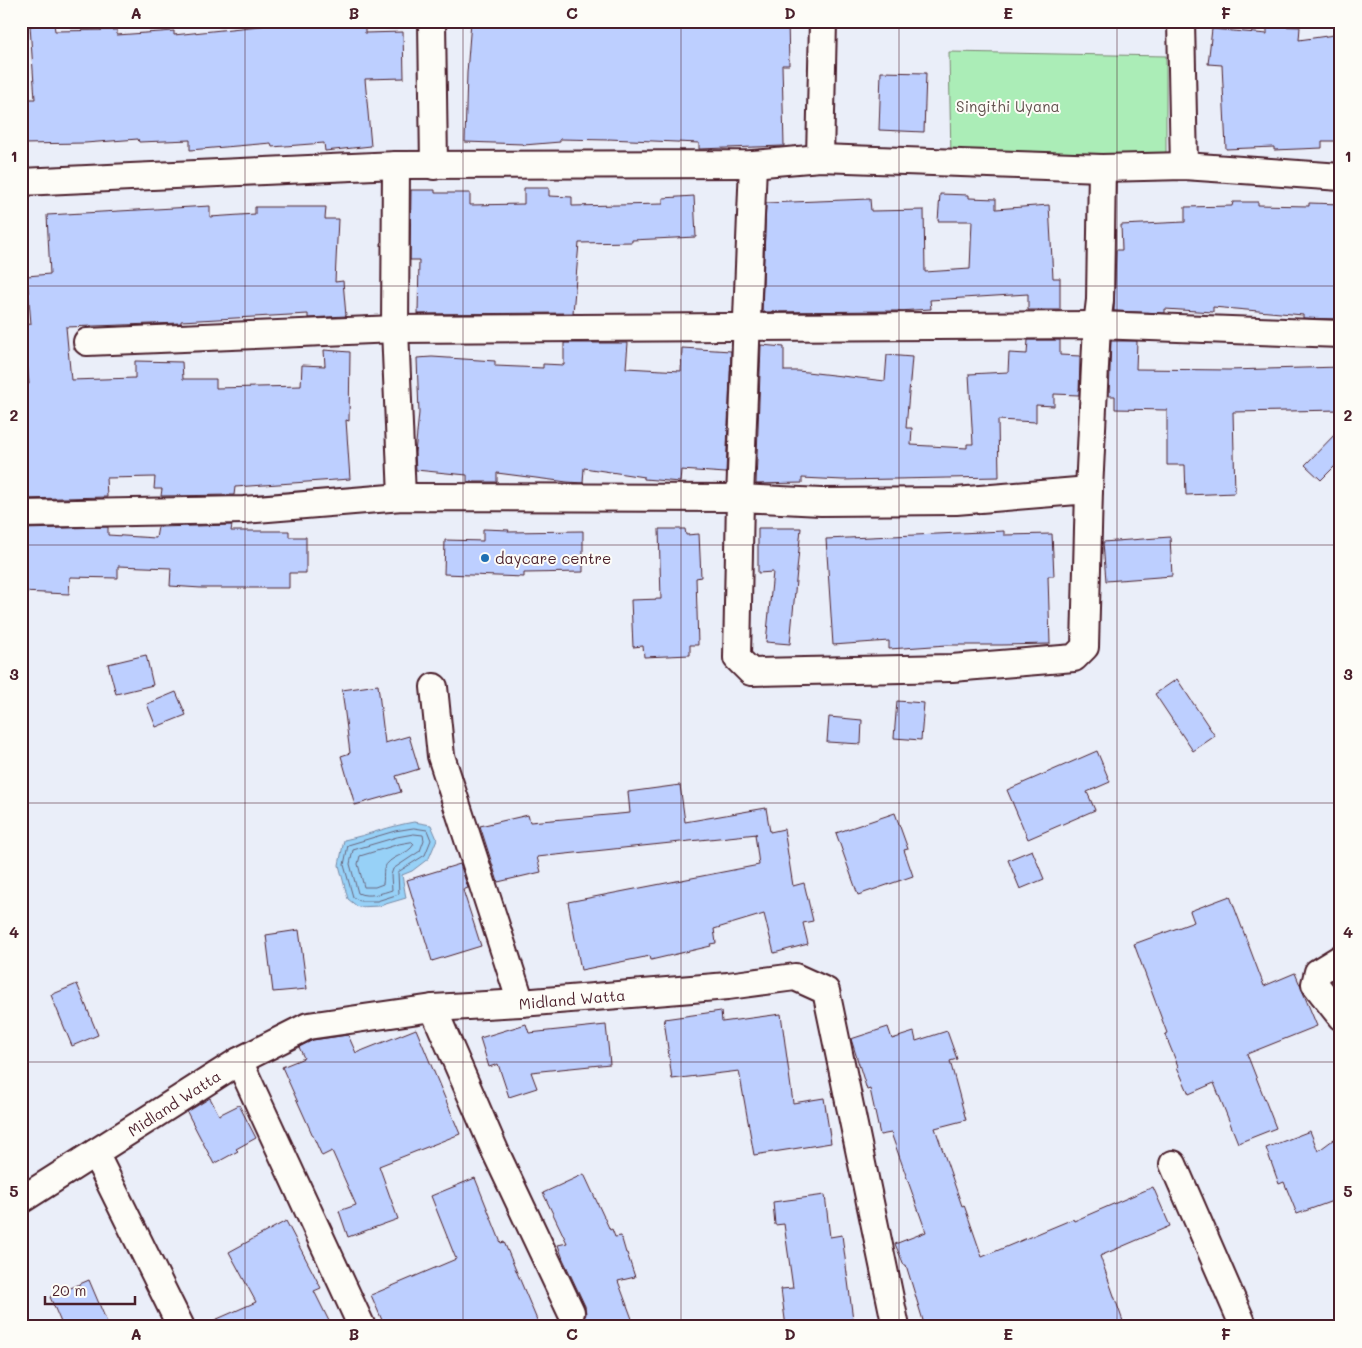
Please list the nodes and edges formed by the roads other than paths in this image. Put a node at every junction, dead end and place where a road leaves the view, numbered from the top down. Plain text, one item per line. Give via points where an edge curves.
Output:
1 (432, 21) edge
2 (823, 21) edge
3 (1180, 21) edge
4 (820, 158) junction
5 (753, 164) junction
6 (396, 165) junction
7 (434, 166) junction
8 (1184, 166) junction
9 (1102, 168) junction
10 (1341, 177) edge
11 (21, 182) edge
12 (1097, 325) junction
13 (746, 327) junction
14 (395, 329) junction
15 (1341, 334) edge
16 (87, 342) dead end
17 (1089, 490) junction
18 (402, 497) junction
19 (740, 498) junction
20 (21, 514) edge
21 (434, 687) dead end
22 (1341, 958) edge
23 (521, 1003) junction
24 (433, 1008) junction
25 (1341, 1017) edge
26 (239, 1061) junction
27 (95, 1153) junction
28 (1173, 1164) dead end
29 (21, 1200) edge
30 (571, 1312) dead end
31 (181, 1327) edge
32 (362, 1327) edge
33 (896, 1327) edge
34 (1244, 1327) edge

1 - 7 street
2 - 4 street
3 - 8 street
4 - 5 street
4 - 9 street
5 - 7 street
5 - 13 street
6 - 7 street
6 - 11 street
6 - 14 street
8 - 9 street
8 - 10 street
9 - 12 street
12 - 13 street
12 - 15 street
12 - 17 street
13 - 14 street
13 - 19 street
14 - 16 street
14 - 18 street
17 - 19 street via 946,501 821,502
17 - 19 street via 1085,647 1074,658 952,668 751,672 737,658
18 - 19 street
18 - 20 street via 244,510
21 - 23 street via 441,756
22 - 25 street via 1318,972 1316,984
23 - 24 street, Midland Watta
23 - 33 street, Midland Watta via 728,986 794,976 826,991
24 - 26 street, Midland Watta via 308,1026
24 - 30 street via 496,1153
26 - 27 street, Midland Watta
26 - 32 street
27 - 29 street, Midland Watta
27 - 31 street
28 - 34 street

